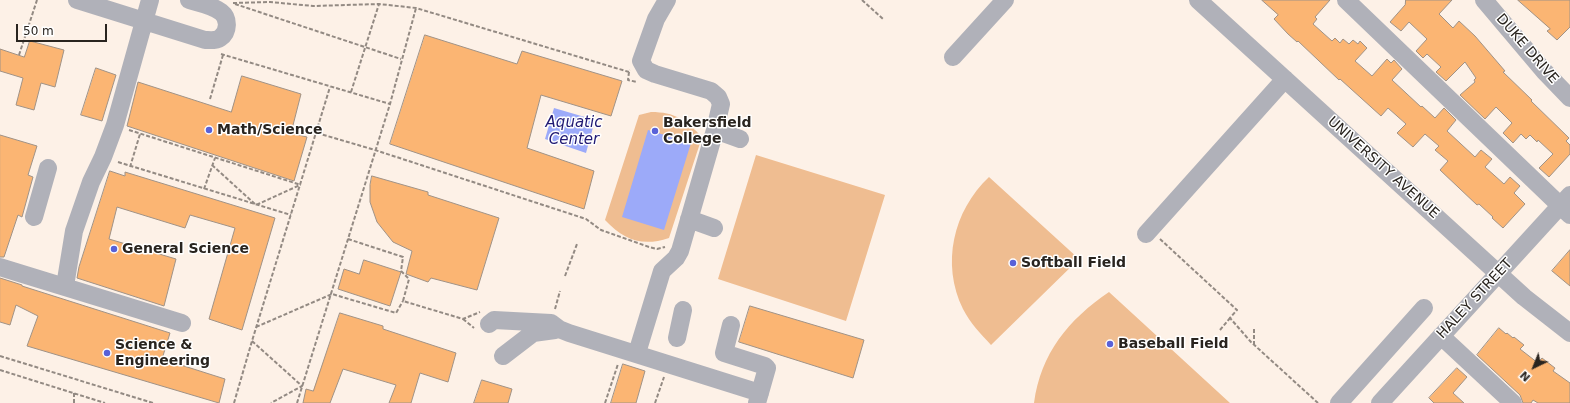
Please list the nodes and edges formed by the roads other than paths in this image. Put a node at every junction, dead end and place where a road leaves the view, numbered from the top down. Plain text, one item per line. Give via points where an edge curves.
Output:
1 (77, 0) edge
2 (150, 0) edge
3 (189, 0) edge
4 (667, 0) edge
5 (1005, 0) edge
6 (1198, 0) edge
7 (1346, 0) edge
8 (1484, 0) edge
9 (144, 21) junction
10 (953, 57) dead end
11 (1285, 79) junction
12 (1570, 98) edge
13 (715, 130) junction
14 (740, 139) dead end
15 (48, 168) dead end
16 (1567, 205) edge
17 (34, 217) dead end
18 (689, 219) junction
19 (714, 228) dead end
20 (1148, 232) road end
21 (0, 266) edge
22 (1498, 273) junction
23 (65, 286) junction
24 (1424, 308) dead end
25 (683, 310) dead end
26 (483, 322) road end
27 (182, 323) dead end
28 (731, 325) dead end
29 (559, 329) junction
30 (1570, 333) edge
31 (1441, 336) junction
32 (677, 338) dead end
33 (638, 353) junction
34 (503, 356) dead end
35 (758, 398) edge
36 (1385, 401) edge
37 (1339, 403) edge
38 (1513, 403) edge

1 - 9 street
2 - 9 street
3 - 9 street via 214,8 225,15 226,31 220,38 205,40
4 - 13 street via 656,19 641,61 646,70 711,91 718,97 721,104
5 - 10 street
6 - 11 street, UNIVERSITY AVENUE
7 - 16 street
8 - 12 street, DUKE DRIVE
9 - 23 street via 115,125 74,231
11 - 20 street
11 - 22 street, UNIVERSITY AVENUE
13 - 14 street
13 - 18 street
15 - 17 street
16 - 22 street, HALEY STREET
18 - 19 street
18 - 33 street via 680,252 662,272
21 - 23 street
22 - 30 street, UNIVERSITY AVENUE
22 - 31 street, HALEY STREET
23 - 27 street
24 - 37 street
25 - 32 street
26 - 29 street via 494,320 551,323
28 - 35 street via 724,353 767,368
29 - 33 street
29 - 34 street via 533,333
31 - 36 street, HALEY STREET
31 - 38 street
33 - 35 street

